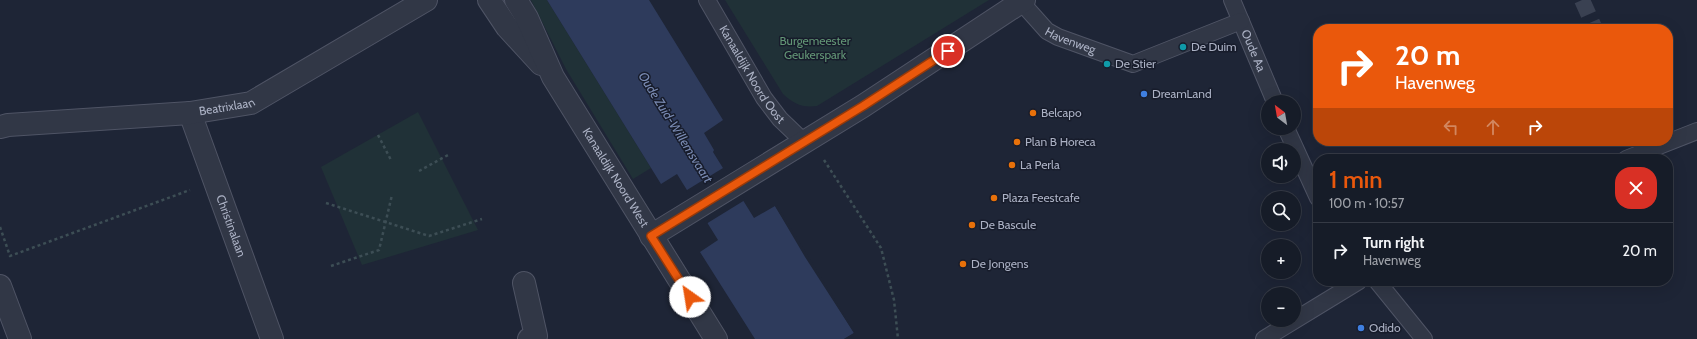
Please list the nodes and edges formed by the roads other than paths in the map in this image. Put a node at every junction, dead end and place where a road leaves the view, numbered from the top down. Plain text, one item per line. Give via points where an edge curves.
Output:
1 (426, 0) edge
2 (489, 0) edge
3 (516, 0) edge
4 (707, 0) edge
5 (1232, 0) edge
6 (1023, 2) edge
7 (1241, 21) junction
8 (552, 77) junction
9 (1272, 95) edge
10 (190, 113) junction
11 (0, 127) edge
12 (1697, 131) edge
13 (1289, 135) edge
14 (1673, 140) edge
15 (804, 142) junction
16 (1659, 146) edge
17 (1639, 154) edge
18 (1313, 187) edge
19 (651, 236) junction
20 (524, 283) dead end
21 (0, 286) edge
22 (1351, 286) edge
23 (1381, 286) edge
24 (20, 339) edge
25 (272, 339) edge
26 (529, 339) edge
27 (716, 339) edge
28 (1264, 339) edge
29 (1424, 339) edge

1 - 10 street, Beatrixlaan via 251,103
2 - 8 street, Kanaaldijk Noord West via 507,27
3 - 8 street, Kanaaldijk Noord West via 527,18
4 - 15 street, Kanaaldijk Noord Oost via 764,98
5 - 7 street, Oude Aa
6 - 7 street, Havenweg via 1047,31 1133,64
6 - 15 street, Havenweg
7 - 9 street, Oude Aa
8 - 19 street, Kanaaldijk Noord West
10 - 11 street, Beatrixlaan via 8,124
10 - 25 street, Christinalaan
12 - 14 street
13 - 18 street
15 - 19 street, Havenweg
16 - 17 street
19 - 27 street, Kanaaldijk Noord West
20 - 26 street via 536,336
21 - 24 street
22 - 28 street
23 - 29 street

